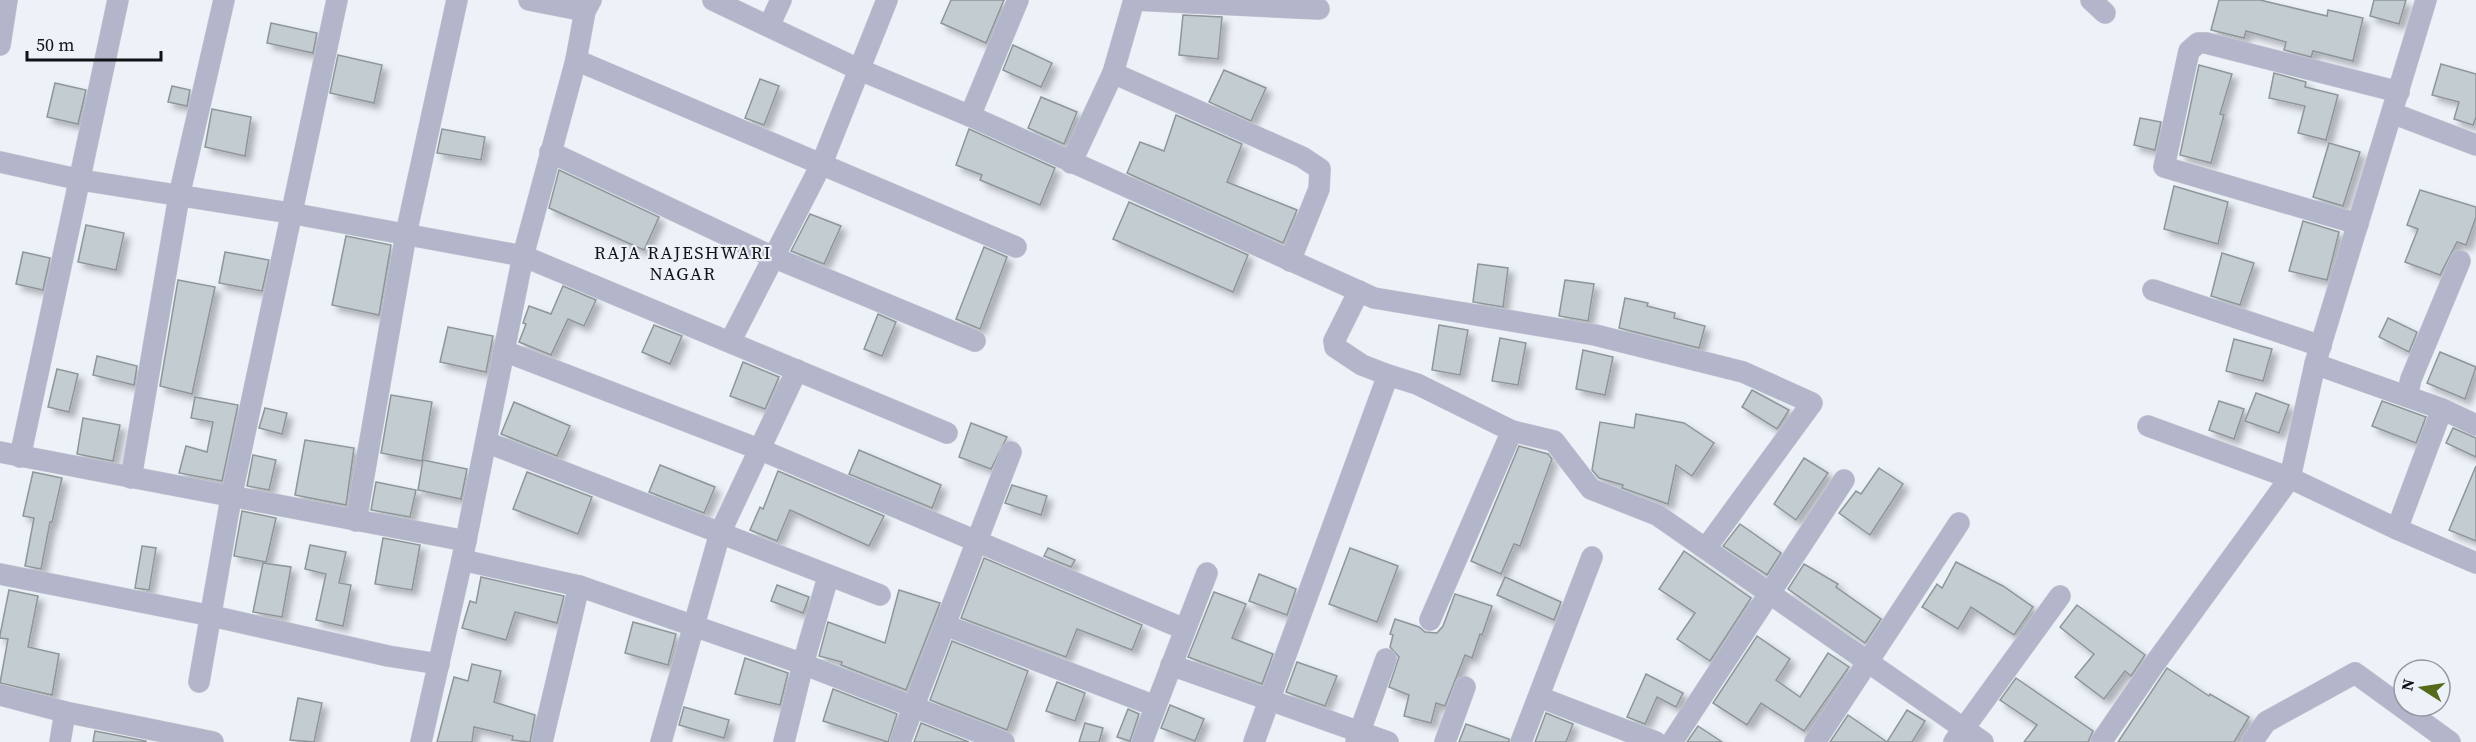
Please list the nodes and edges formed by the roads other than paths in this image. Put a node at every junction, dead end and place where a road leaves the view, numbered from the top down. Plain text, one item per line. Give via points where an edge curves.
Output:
1 (7, 0) edge
2 (118, 0) edge
3 (224, 0) edge
4 (337, 0) edge
5 (457, 0) edge
6 (529, 0) edge
7 (713, 0) edge
8 (781, 0) edge
9 (887, 0) edge
10 (1018, 0) edge
11 (1134, 0) edge
12 (2426, 0) edge
13 (588, 6) edge
14 (1319, 9) dead end
15 (769, 26) junction
16 (0, 45) edge
17 (576, 60) junction
18 (858, 69) junction
19 (1113, 73) junction
20 (2398, 92) junction
21 (2392, 113) junction
22 (970, 116) junction
23 (2476, 145) edge
24 (550, 152) junction
25 (0, 162) edge
26 (822, 163) junction
27 (1071, 163) junction
28 (81, 180) junction
29 (179, 196) junction
30 (290, 213) junction
31 (2358, 225) junction
32 (406, 234) junction
33 (1016, 247) dead end
34 (523, 256) junction
35 (773, 257) junction
36 (1290, 261) junction
37 (2460, 261) dead end
38 (2153, 290) dead end
39 (1359, 291) junction
40 (975, 341) dead end
41 (730, 342) junction
42 (504, 351) junction
43 (2318, 355) junction
44 (797, 370) junction
45 (1388, 375) junction
46 (2407, 396) junction
47 (2442, 409) junction
48 (2476, 425) edge
49 (2148, 426) dead end
50 (1512, 431) junction
51 (947, 433) dead end
52 (486, 442) junction
53 (761, 450) junction
54 (1011, 452) dead end
55 (10, 455) edge
56 (131, 478) junction
57 (2290, 478) junction
58 (1844, 480) dead end
59 (231, 498) junction
60 (357, 521) junction
61 (1959, 523) dead end
62 (2397, 529) junction
63 (720, 533) junction
64 (977, 540) junction
65 (1706, 548) junction
66 (464, 551) junction
67 (1592, 557) dead end
68 (2476, 563) edge
69 (1207, 573) dead end
70 (0, 574) edge
71 (828, 577) junction
72 (579, 586) junction
73 (1770, 592) junction
74 (880, 595) dead end
75 (2060, 596) dead end
76 (212, 616) junction
77 (1430, 620) dead end
78 (945, 625) junction
79 (693, 627) junction
80 (1184, 629) junction
81 (1386, 659) dead end
82 (1869, 662) junction
83 (439, 664) junction
84 (803, 664) junction
85 (1171, 665) junction
86 (199, 682) dead end
87 (1465, 687) dead end
88 (0, 694) edge
89 (1539, 696) junction
90 (1271, 701) junction
91 (1155, 706) junction
92 (913, 707) junction
93 (65, 712) junction
94 (1958, 735) edge
95 (1357, 737) edge
96 (190, 740) edge
97 (60, 742) edge
98 (213, 742) edge
99 (421, 742) edge
100 (542, 742) edge
101 (661, 742) edge
102 (784, 742) edge
103 (900, 742) edge
104 (1004, 742) edge
105 (1142, 742) edge
106 (1254, 742) edge
107 (1388, 742) edge
108 (1445, 742) edge
109 (1521, 742) edge
110 (1656, 742) edge
111 (1672, 742) edge
112 (1815, 742) edge
113 (1983, 742) edge
114 (2101, 742) edge
115 (2252, 742) edge
116 (2450, 742) edge

1 - 16 street
2 - 28 street
3 - 29 street
4 - 30 street
5 - 32 street
6 - 13 street
7 - 15 street
8 - 15 street
9 - 18 street
10 - 22 street
11 - 14 street
11 - 19 street
12 - 20 street
13 - 17 street
15 - 18 street
17 - 24 street
17 - 26 street
18 - 22 street
18 - 26 street
19 - 27 street
19 - 36 street via 1302,157 1320,169 1319,189
20 - 21 street
20 - 31 street via 2206,43 2198,43 2189,51 2164,166
21 - 23 street
21 - 31 street
22 - 27 street
24 - 34 street
24 - 35 street
25 - 28 street
26 - 33 street
26 - 35 street
27 - 36 street
28 - 29 street
28 - 55 street
29 - 30 street
29 - 56 street
30 - 32 street
30 - 59 street
31 - 43 street
32 - 34 street
32 - 60 street
34 - 41 street
34 - 42 street
35 - 40 street
35 - 41 street
36 - 39 street
37 - 46 street
38 - 43 street
39 - 45 street via 1334,341 1335,347 1362,365
39 - 65 street via 1374,298 1641,346 1743,372 1812,403
41 - 44 street
42 - 52 street
42 - 53 street
43 - 46 street
43 - 57 street
44 - 51 street
44 - 53 street
45 - 50 street via 1417,384
45 - 90 street
46 - 47 street
47 - 48 street
47 - 62 street
49 - 57 street
50 - 65 street via 1554,441 1591,489 1657,515
50 - 77 street
52 - 63 street
52 - 66 street
53 - 63 street
53 - 64 street
54 - 64 street
55 - 56 street
56 - 59 street
57 - 62 street
57 - 114 street
58 - 73 street
59 - 60 street
59 - 76 street
60 - 66 street
61 - 82 street
62 - 68 street
63 - 71 street
63 - 79 street
64 - 78 street
64 - 80 street
65 - 73 street
66 - 72 street
66 - 83 street
67 - 89 street
69 - 80 street
70 - 76 street
71 - 74 street
71 - 84 street
72 - 79 street
72 - 100 street
73 - 82 street
73 - 111 street
75 - 94 street
76 - 83 street
76 - 86 street
78 - 91 street
78 - 92 street
79 - 84 street
79 - 101 street
80 - 85 street
81 - 95 street
82 - 94 street
82 - 112 street
83 - 99 street
84 - 92 street
84 - 102 street
85 - 90 street
85 - 91 street
87 - 108 street
88 - 93 street
89 - 109 street
89 - 110 street
90 - 95 street
90 - 106 street
91 - 105 street
92 - 103 street
92 - 104 street
93 - 96 street
93 - 97 street
94 - 113 street
95 - 107 street
96 - 98 street
115 - 116 street via 2266,722 2355,673

